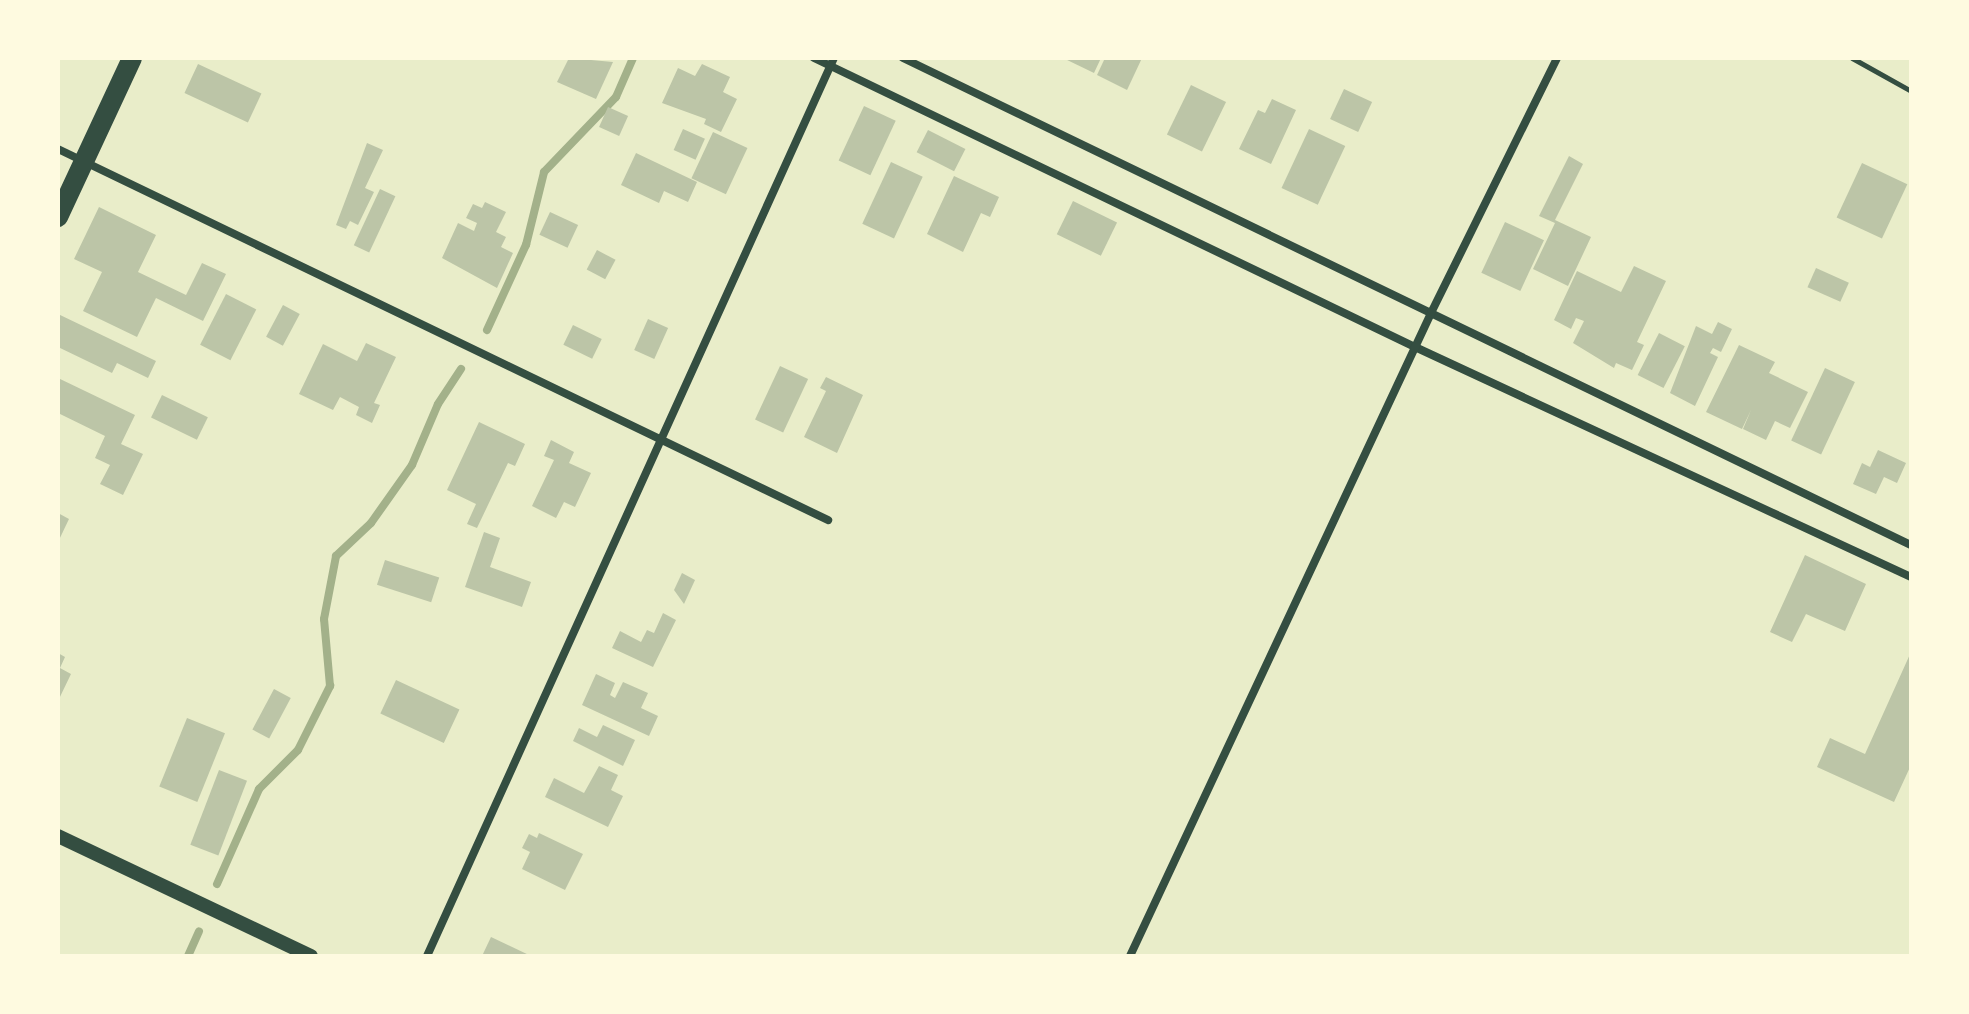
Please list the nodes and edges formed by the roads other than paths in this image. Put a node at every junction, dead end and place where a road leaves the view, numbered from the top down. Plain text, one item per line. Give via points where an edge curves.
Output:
1 (132, 58) edge
2 (814, 58) edge
3 (903, 58) edge
4 (1557, 58) edge
5 (832, 62) edge
6 (58, 149) edge
7 (84, 161) junction
8 (58, 217) edge
9 (1432, 311) junction
10 (1415, 347) junction
11 (661, 440) junction
12 (828, 520) dead end
13 (1911, 545) edge
14 (1911, 568) edge
15 (1899, 571) junction
16 (1911, 577) edge
17 (58, 836) edge
18 (311, 956) edge
19 (427, 956) edge
20 (1130, 956) edge

1 - 7 main road
2 - 5 street
3 - 9 street
4 - 9 street
5 - 10 street
5 - 11 street
6 - 7 street
7 - 8 main road
7 - 11 street
9 - 10 street
9 - 13 street
10 - 15 street
10 - 20 street
11 - 12 street
11 - 19 street
14 - 15 street
15 - 16 street
17 - 18 street

